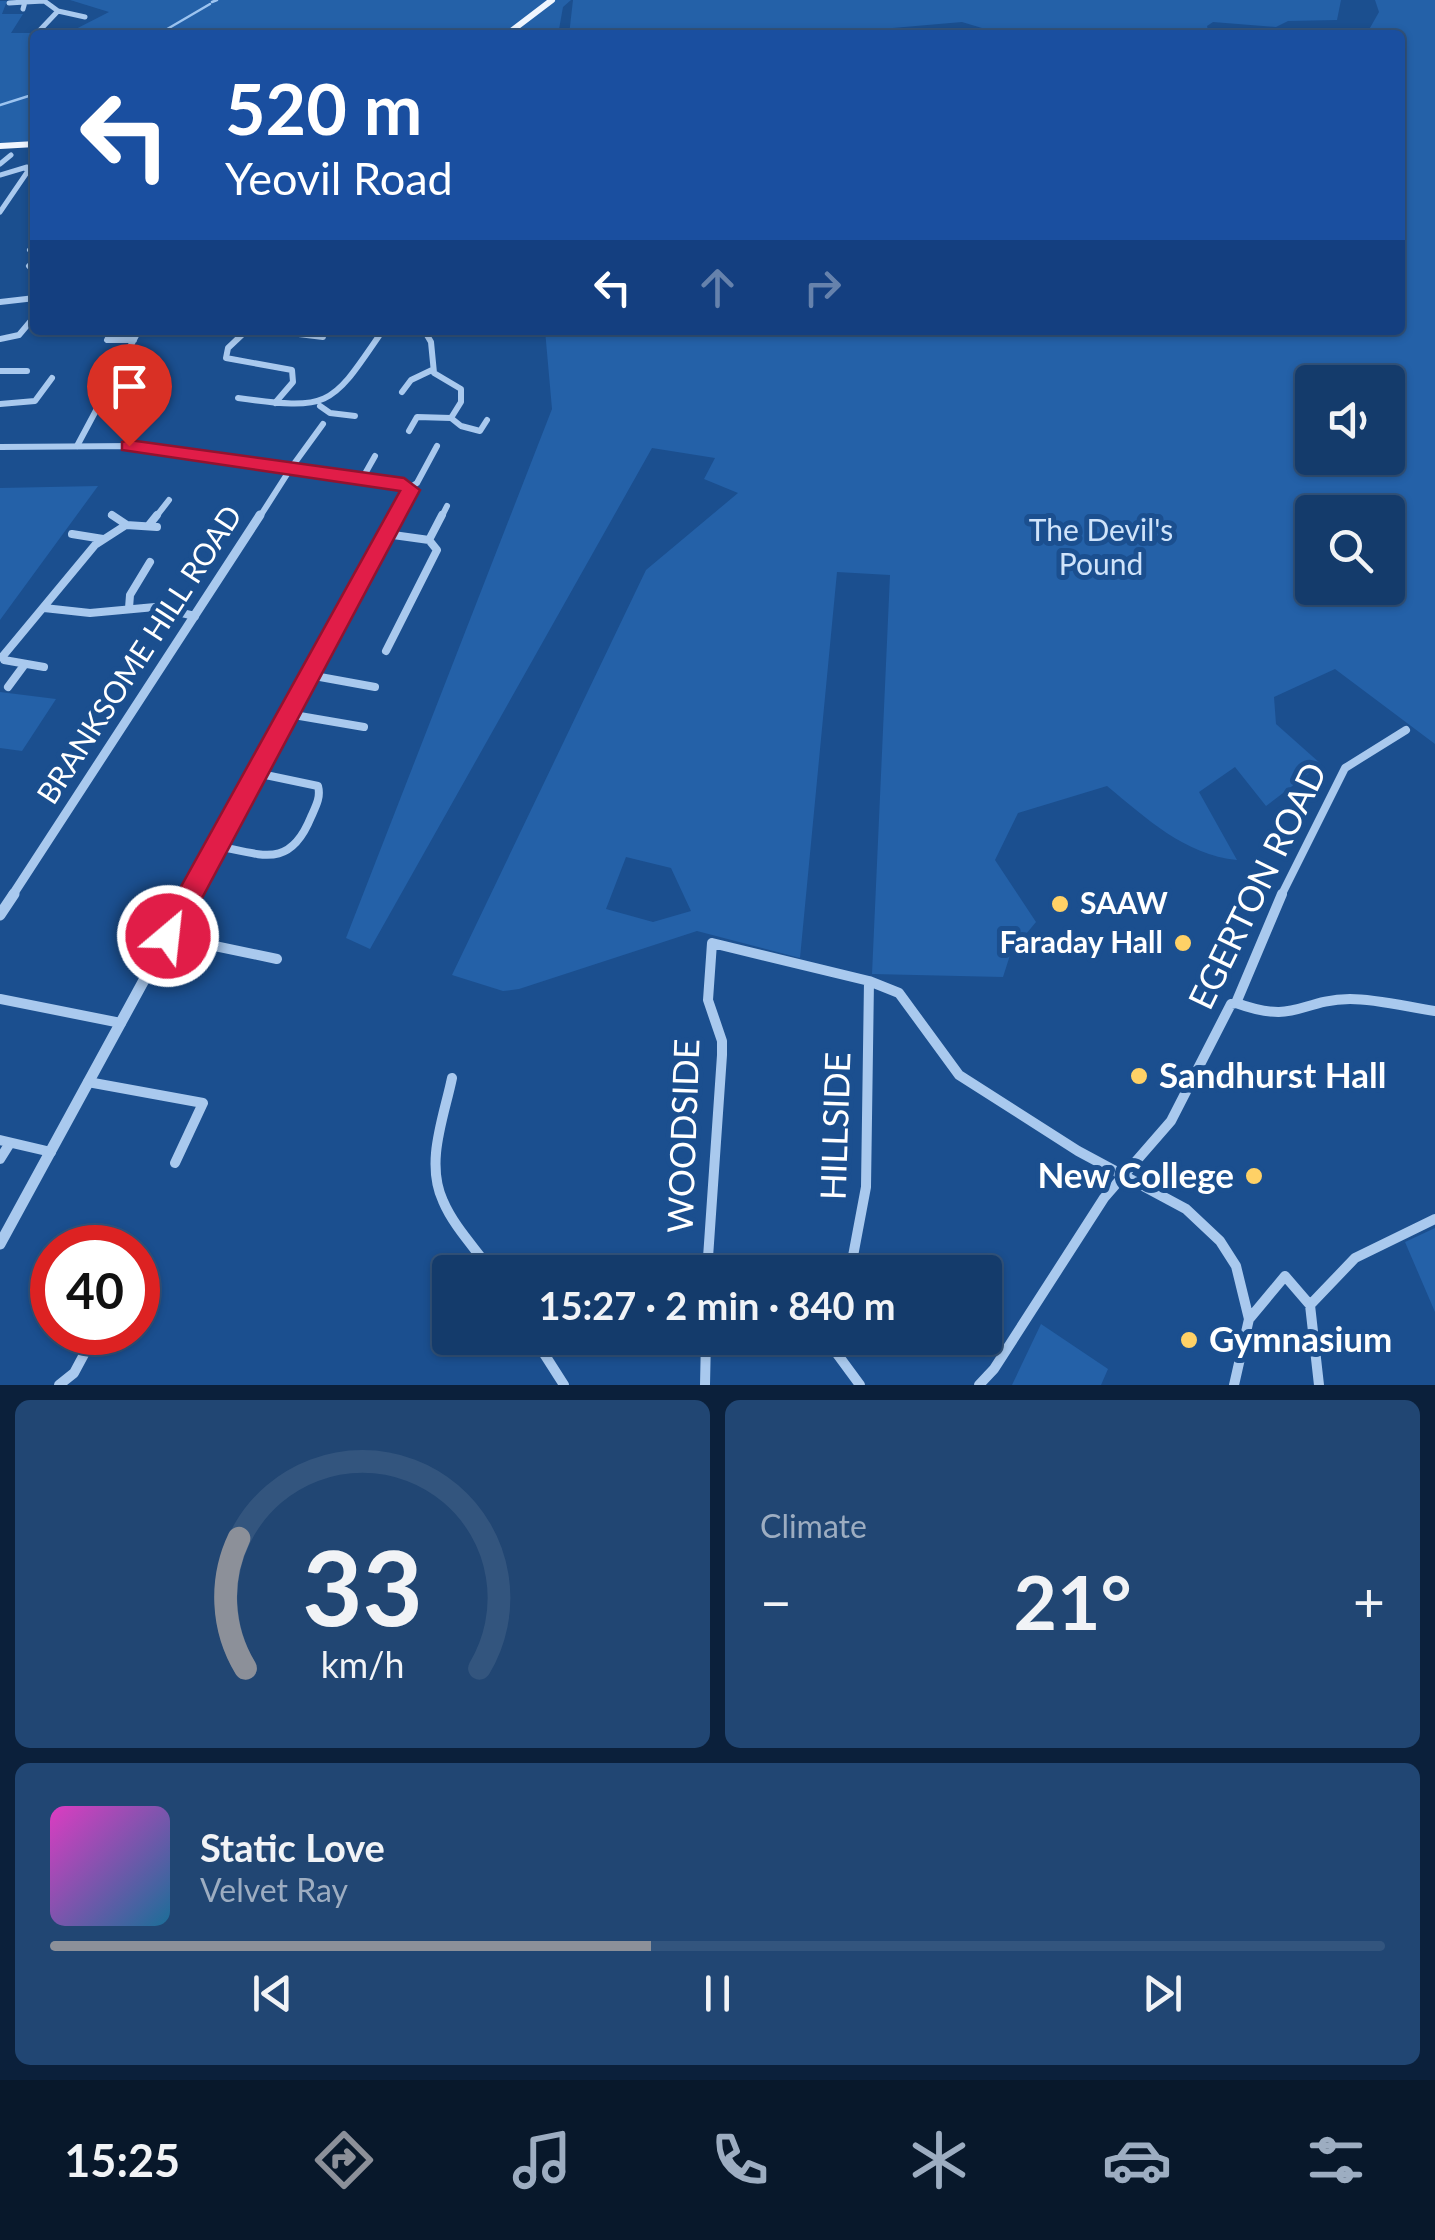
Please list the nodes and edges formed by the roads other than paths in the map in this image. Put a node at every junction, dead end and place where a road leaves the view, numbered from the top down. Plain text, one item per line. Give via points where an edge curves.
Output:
1 (552, 0) edge
2 (44, 1) edge
3 (25, 2) edge
4 (10, 3) dead end
5 (22, 9) dead end
6 (58, 11) junction
7 (95, 14) dead end
8 (40, 30) dead end
9 (513, 30) edge
10 (30, 144) edge
11 (0, 146) edge
12 (11, 155) dead end
13 (0, 164) edge
14 (30, 167) edge
15 (30, 169) edge
16 (0, 175) edge
17 (0, 212) edge
18 (30, 299) edge
19 (0, 302) edge
20 (30, 324) edge
21 (26, 330) junction
22 (30, 330) edge
23 (110, 335) edge
24 (136, 335) edge
25 (242, 335) edge
26 (307, 335) edge
27 (380, 335) edge
28 (427, 335) edge
29 (323, 337) dead end
30 (0, 339) edge
31 (134, 340) junction
32 (156, 360) dead end
33 (0, 368) edge
34 (432, 370) junction
35 (27, 371) dead end
36 (52, 378) dead end
37 (109, 387) junction
38 (140, 387) junction
39 (402, 392) dead end
40 (238, 398) dead end
41 (275, 403) junction
42 (0, 404) edge
43 (320, 406) junction
44 (143, 411) dead end
45 (355, 416) dead end
46 (451, 418) junction
47 (487, 420) dead end
48 (322, 424) dead end
49 (410, 431) dead end
50 (76, 446) junction
51 (437, 446) dead end
52 (0, 448) edge
53 (376, 456) dead end
54 (290, 468) junction
55 (362, 479) junction
56 (410, 488) junction
57 (168, 500) dead end
58 (447, 506) dead end
59 (112, 515) dead end
60 (127, 525) junction
61 (72, 534) dead end
62 (386, 534) junction
63 (103, 539) junction
64 (429, 540) junction
65 (150, 562) dead end
66 (44, 608) junction
67 (129, 608) junction
68 (195, 616) junction
69 (386, 650) dead end
70 (25, 664) junction
71 (44, 667) dead end
72 (309, 675) junction
73 (8, 687) dead end
74 (375, 687) dead end
75 (288, 714) junction
76 (364, 727) dead end
77 (1406, 730) dead end
78 (256, 773) junction
79 (216, 846) junction
80 (0, 915) edge
81 (168, 936) junction
82 (276, 959) dead end
83 (868, 981) junction
84 (0, 999) edge
85 (1236, 1002) junction
86 (1435, 1011) edge
87 (121, 1023) junction
88 (452, 1078) dead end
89 (88, 1082) junction
90 (5, 1141) edge
91 (51, 1152) junction
92 (0, 1159) edge
93 (175, 1163) dead end
94 (1121, 1176) junction
95 (1435, 1219) edge
96 (0, 1244) edge
97 (480, 1255) edge
98 (708, 1255) edge
99 (853, 1255) edge
100 (1310, 1305) junction
101 (1249, 1318) junction
102 (83, 1355) edge
103 (545, 1355) edge
104 (706, 1355) edge
105 (839, 1355) edge
106 (983, 1384) edge
107 (58, 1385) edge
108 (564, 1385) edge
109 (705, 1385) edge
110 (860, 1385) edge
111 (1234, 1385) edge
112 (1319, 1385) edge

1 - 9 main road
2 - 3 street
2 - 6 street
3 - 4 street
3 - 5 street
6 - 7 street
6 - 8 street
10 - 11 main road
12 - 13 street
14 - 16 street
15 - 17 street
18 - 19 street
20 - 21 street
21 - 22 street
21 - 30 street
23 - 31 street via 107,340
24 - 31 street
25 - 41 street via 226,358 292,370 293,382
26 - 29 street
27 - 43 street via 344,388
28 - 34 street
31 - 37 street
32 - 38 street
33 - 35 street
34 - 39 street
34 - 46 street via 461,389
36 - 42 street via 35,401
37 - 38 street
37 - 50 street
38 - 44 street via 131,406
40 - 41 street
41 - 43 street
43 - 45 street
46 - 47 street via 460,428 480,431
46 - 49 street via 417,417
48 - 54 street, BRANKSOME HILL ROAD
50 - 52 street
50 - 54 street via 133,446
51 - 56 street
53 - 55 street
54 - 55 street
54 - 68 street, BRANKSOME HILL ROAD
55 - 56 street
56 - 62 street
57 - 60 street via 153,526
58 - 64 street
59 - 60 street
60 - 63 street
61 - 63 street
62 - 64 street
62 - 72 street
63 - 66 street
64 - 69 street via 437,550
65 - 67 street
66 - 67 street
66 - 70 street via 3,656
67 - 68 street
68 - 80 street, BRANKSOME HILL ROAD
70 - 71 street
70 - 73 street
72 - 74 street
72 - 75 street
75 - 76 street
75 - 78 street
77 - 85 street, EGERTON ROAD via 1345,768
78 - 79 street
78 - 79 street via 318,786 303,841 277,857
79 - 81 street
81 - 82 street
81 - 87 street
83 - 94 street via 899,992 959,1075
83 - 98 street, WOODSIDE via 712,943 708,1000 722,1056
83 - 99 street, HILLSIDE via 866,1187
84 - 87 street
85 - 86 street via 1267,1014 1348,999
85 - 94 street, EGERTON ROAD via 1171,1120
87 - 89 street
88 - 97 street via 437,1186
89 - 91 street
89 - 93 street via 206,1098
90 - 91 street
90 - 92 street
91 - 96 street
94 - 101 street via 1186,1208 1220,1241 1236,1266
94 - 106 street, EGERTON ROAD
95 - 100 street via 1355,1258
100 - 101 street via 1285,1276
100 - 112 street
101 - 111 street
102 - 107 street
103 - 108 street
104 - 109 street
105 - 110 street

